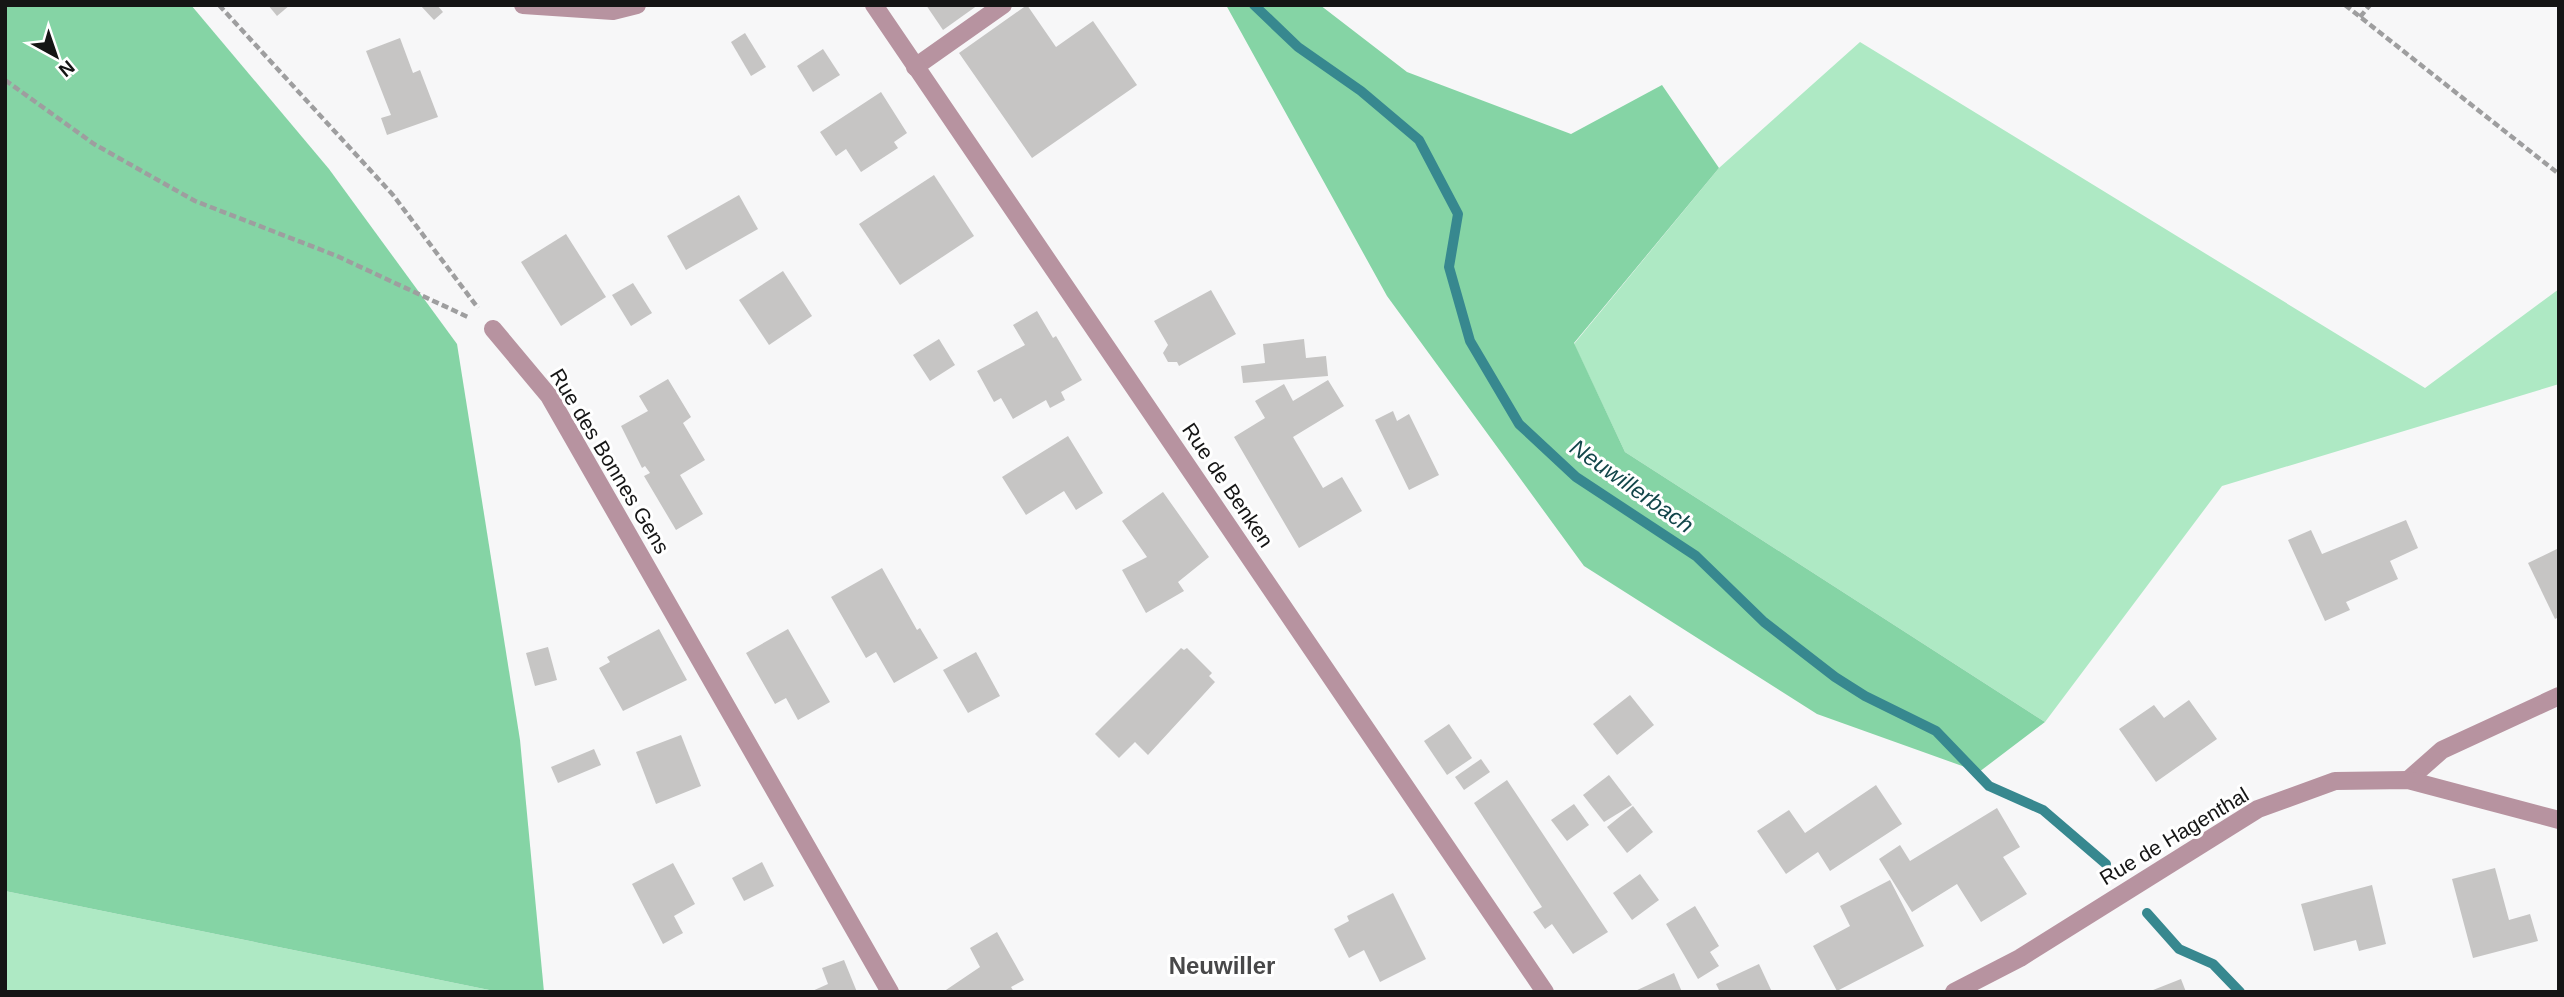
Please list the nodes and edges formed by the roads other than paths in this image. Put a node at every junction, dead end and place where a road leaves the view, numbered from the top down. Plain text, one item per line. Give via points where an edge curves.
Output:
1 (523, 5) edge
2 (637, 5) edge
3 (874, 5) edge
4 (1003, 5) edge
5 (915, 67) junction
6 (493, 329) road end
7 (2559, 696) edge
8 (2408, 780) junction
9 (2559, 820) edge
10 (890, 992) edge
11 (1545, 992) edge
12 (1954, 992) edge

1 - 2 street via 613,11
3 - 5 street, Rue de Benken
4 - 5 street
5 - 11 street, Rue de Benken
6 - 10 street, Rue des Bonnes Gens via 549,396
7 - 8 street via 2442,750
8 - 9 street, Rue de Hagenthal
8 - 12 street, Rue de Hagenthal via 2334,781 2258,809 2020,958

